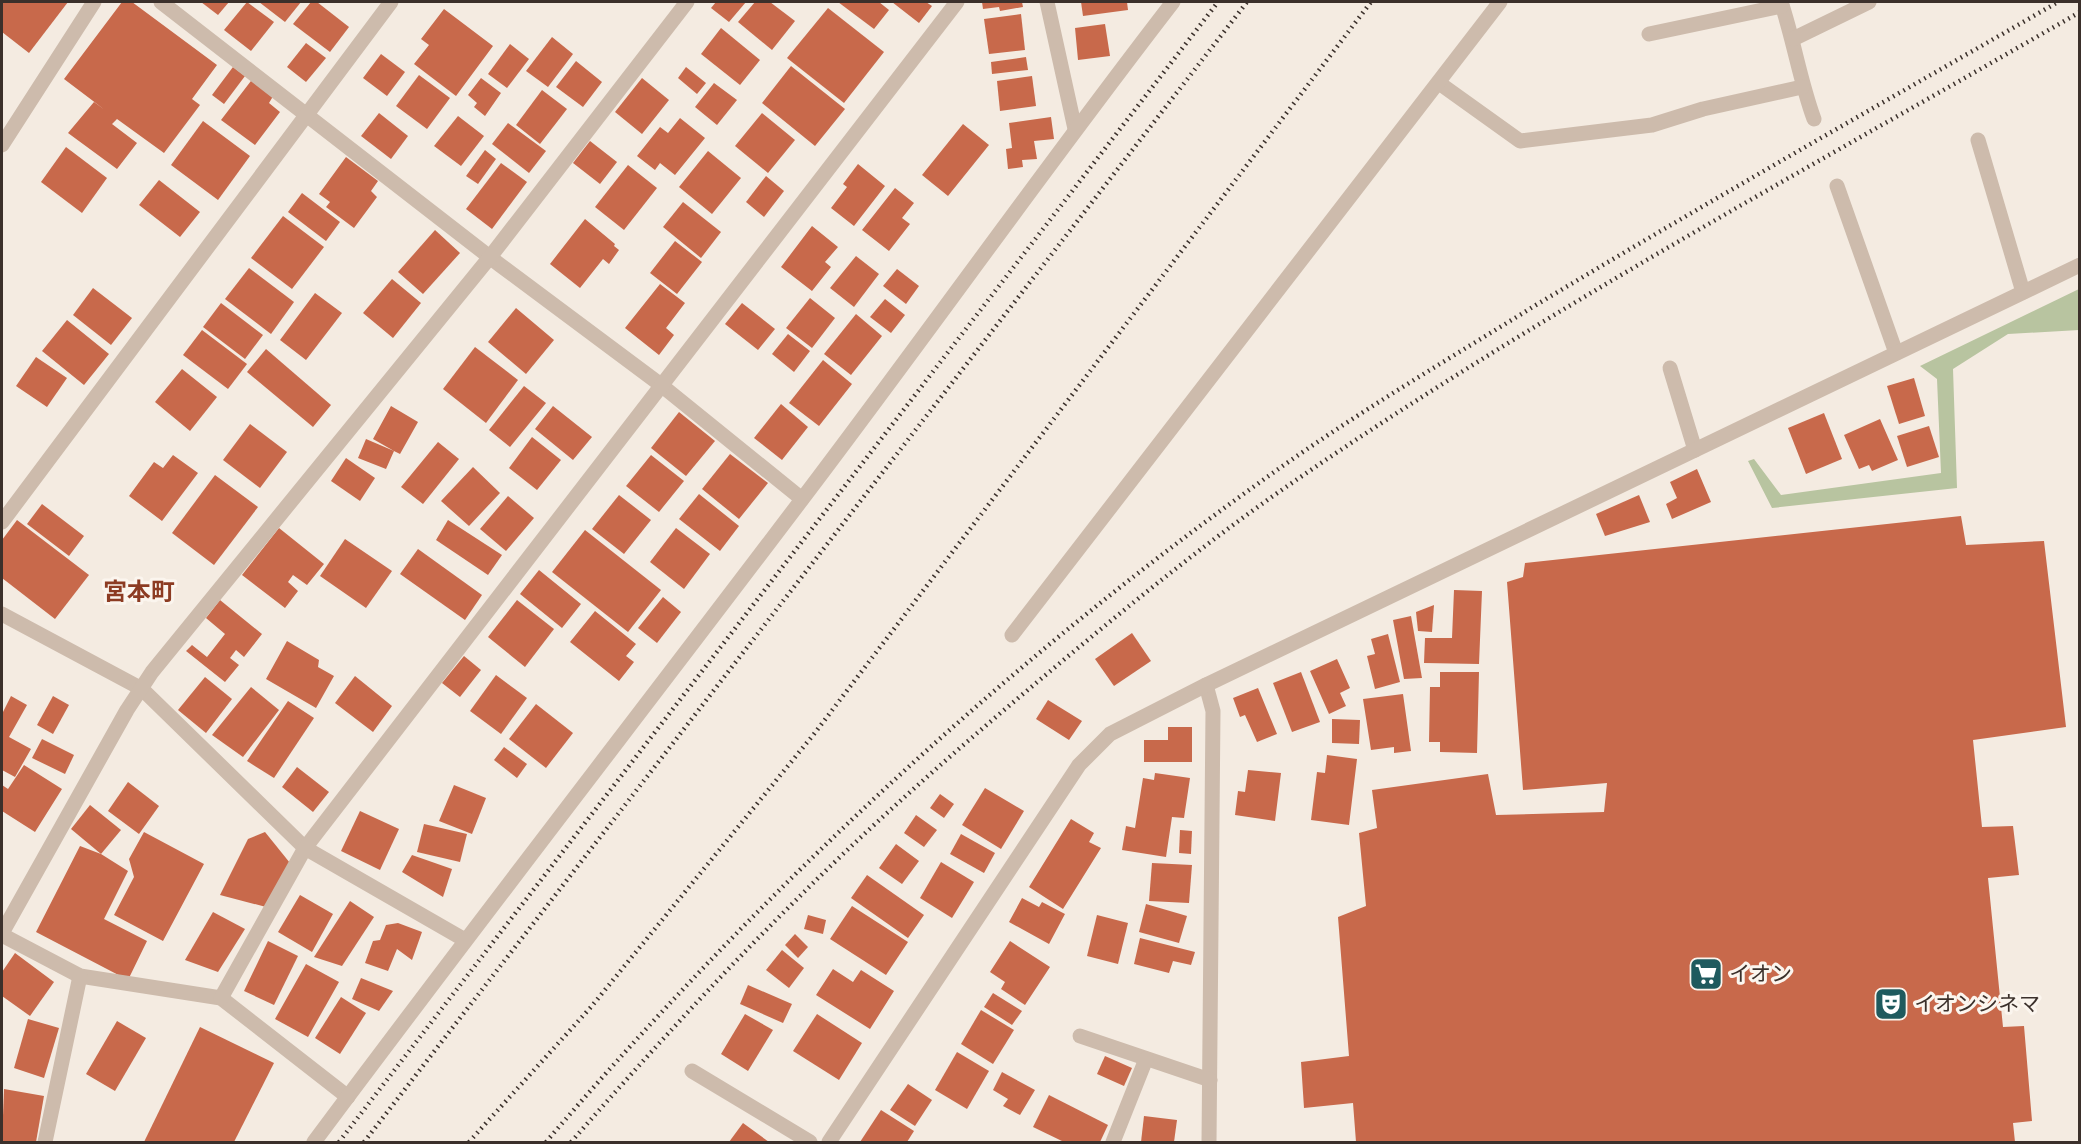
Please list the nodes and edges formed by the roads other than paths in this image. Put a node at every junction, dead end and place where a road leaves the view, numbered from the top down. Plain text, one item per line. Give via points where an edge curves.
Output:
1 (94, 2) edge
2 (161, 2) edge
3 (391, 2) edge
4 (687, 2) edge
5 (957, 2) edge
6 (1047, 2) edge
7 (1173, 2) edge
8 (1500, 2) edge
9 (1869, 2) edge
10 (1782, 4) edge
11 (1648, 34) dead end
12 (1793, 39) junction
13 (1439, 83) junction
14 (1802, 87) junction
15 (305, 114) junction
16 (1814, 119) dead end
17 (1075, 129) junction
18 (1978, 140) dead end
19 (2, 145) edge
20 (1837, 186) dead end
21 (490, 257) junction
22 (2079, 265) edge
23 (2023, 292) junction
24 (1896, 353) junction
25 (1670, 368) dead end
26 (661, 385) junction
27 (1695, 450) junction
28 (802, 499) junction
29 (2, 522) edge
30 (2, 614) edge
31 (1012, 635) dead end
32 (1206, 685) junction
33 (142, 689) junction
34 (305, 848) junction
35 (2, 934) edge
36 (465, 940) junction
37 (81, 976) junction
38 (221, 998) junction
39 (1080, 1036) dead end
40 (1146, 1059) junction
41 (692, 1071) dead end
42 (1210, 1080) junction
43 (348, 1097) junction
44 (45, 1143) edge
45 (314, 1143) edge
46 (810, 1143) edge
47 (828, 1143) edge
48 (1113, 1143) edge
49 (1209, 1143) edge

1 - 19 street
2 - 15 street
3 - 15 street
4 - 21 street
5 - 26 street
6 - 17 street
7 - 17 street
8 - 13 street
9 - 12 street
10 - 11 street
10 - 12 street
12 - 14 street
13 - 14 street via 1520,141 1652,125
13 - 31 street
14 - 16 street
15 - 21 street
15 - 29 street
17 - 28 street
18 - 23 street
20 - 24 street
21 - 26 street
21 - 33 street
22 - 23 street
23 - 24 street
24 - 27 street
25 - 27 street
26 - 28 street
26 - 34 street
27 - 32 street
28 - 36 street
30 - 33 street
32 - 42 street via 1213,711
32 - 47 street via 1110,734 1079,765
33 - 34 street
33 - 35 street
34 - 36 street
34 - 38 street
35 - 37 street
36 - 43 street
37 - 38 street
37 - 44 street
38 - 43 street
39 - 40 street
40 - 42 street
40 - 48 street
41 - 46 street
42 - 49 street
43 - 45 street

